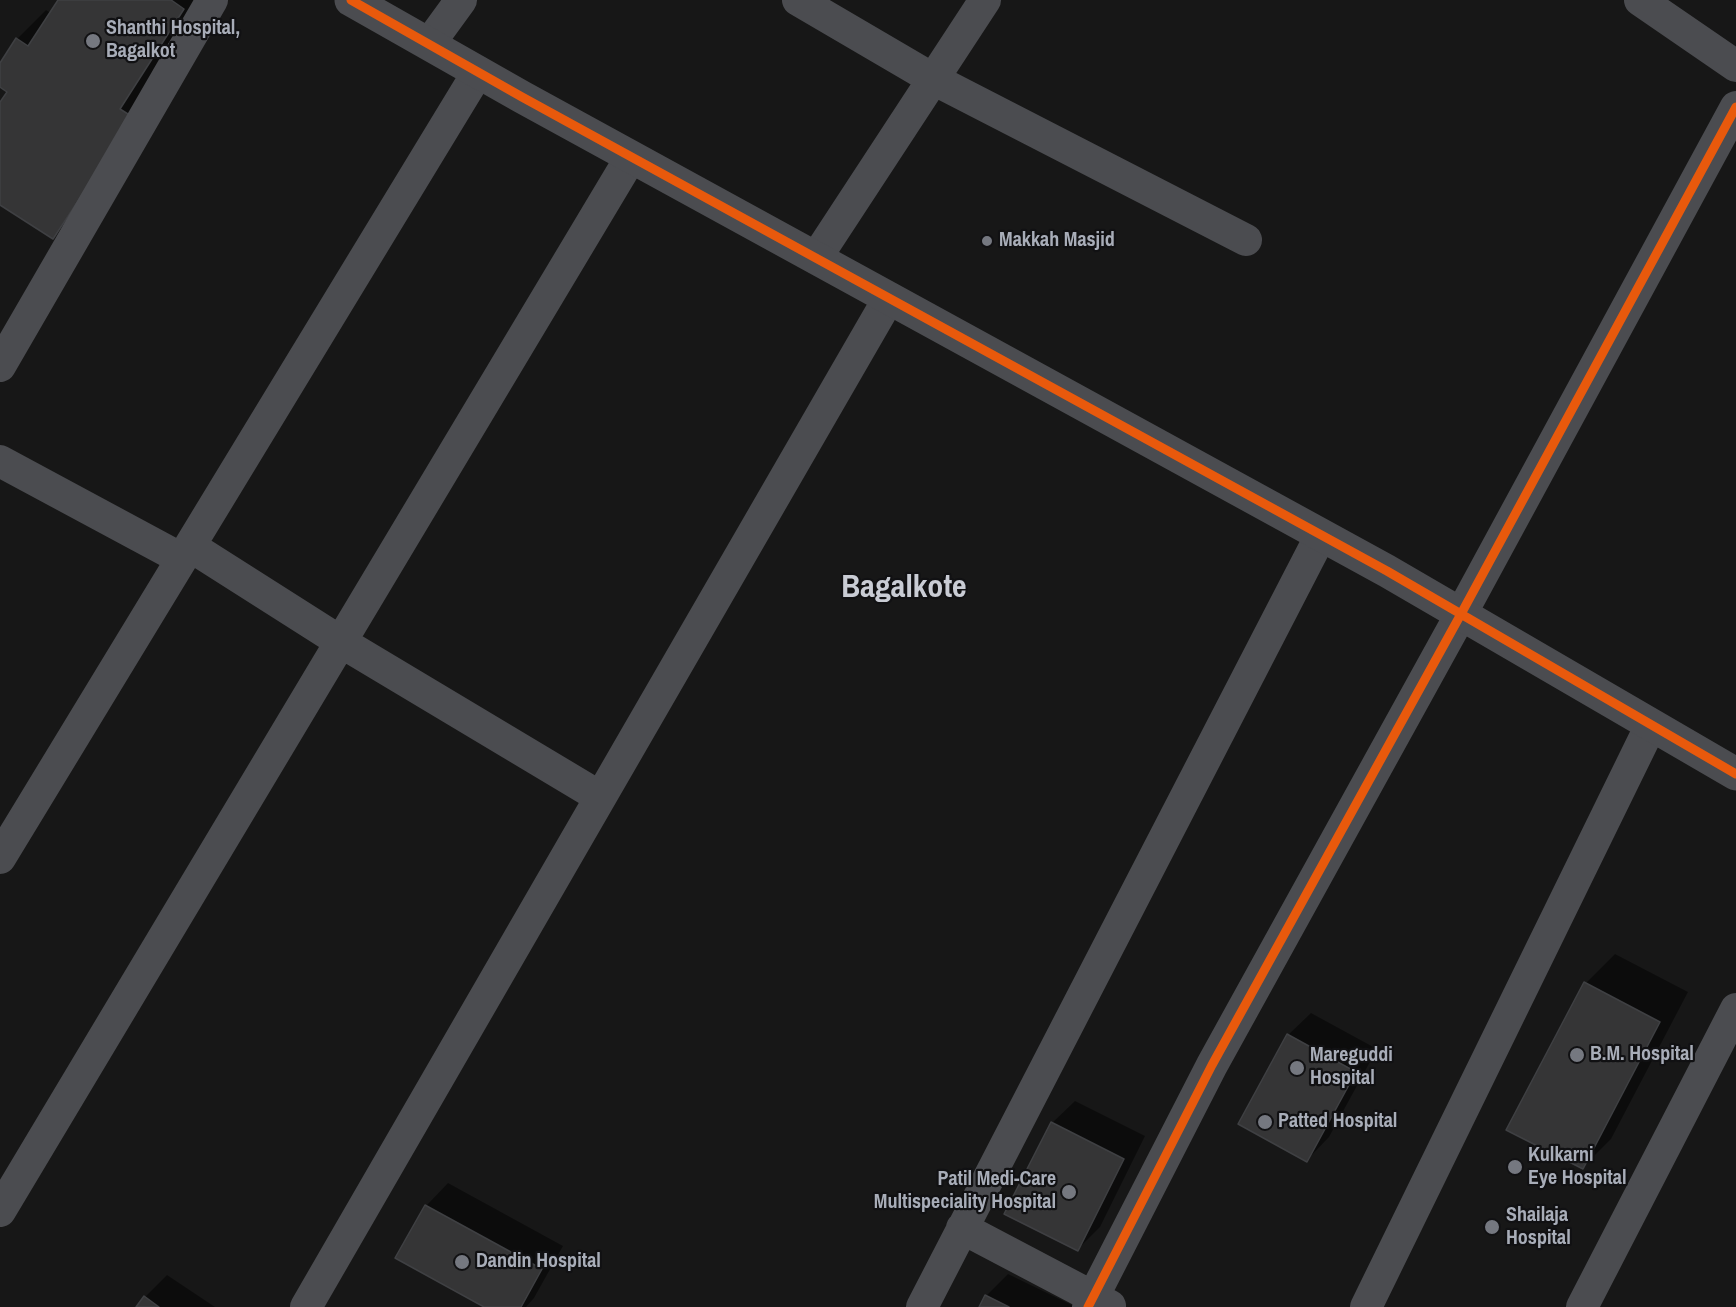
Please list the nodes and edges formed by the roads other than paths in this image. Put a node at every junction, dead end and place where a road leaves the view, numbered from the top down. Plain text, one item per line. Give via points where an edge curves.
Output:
1 (212, 0) edge
2 (351, 0) edge
3 (461, 0) edge
4 (798, 0) edge
5 (985, 0) edge
6 (1640, 0) edge
7 (429, 44) junction
8 (1736, 66) edge
9 (478, 72) junction
10 (933, 79) junction
11 (1736, 107) edge
12 (631, 157) junction
13 (1246, 240) dead end
14 (816, 258) junction
15 (888, 298) junction
16 (0, 366) edge
17 (0, 461) edge
18 (1322, 535) junction
19 (186, 552) junction
20 (1461, 614) junction
21 (341, 642) junction
22 (1651, 725) junction
23 (1736, 774) edge
24 (600, 797) junction
25 (0, 858) edge
26 (1736, 1009) edge
27 (0, 1211) edge
28 (962, 1228) junction
29 (1097, 1304) edge
30 (306, 1307) edge
31 (922, 1307) edge
32 (1366, 1307) edge
33 (1582, 1307) edge

1 - 16 street
2 - 7 street
3 - 7 street
4 - 10 street
5 - 10 street
6 - 8 street
7 - 9 street
9 - 12 street
9 - 19 street
10 - 13 street
10 - 14 street
11 - 20 street
12 - 14 street
12 - 21 street
14 - 15 street
15 - 18 street
15 - 24 street
17 - 19 street
18 - 20 street
18 - 28 street
19 - 21 street
19 - 25 street
20 - 22 street
20 - 29 street via 1212,1065
21 - 24 street
21 - 27 street
22 - 23 street
22 - 32 street
24 - 30 street
26 - 33 street
28 - 29 street
28 - 31 street

